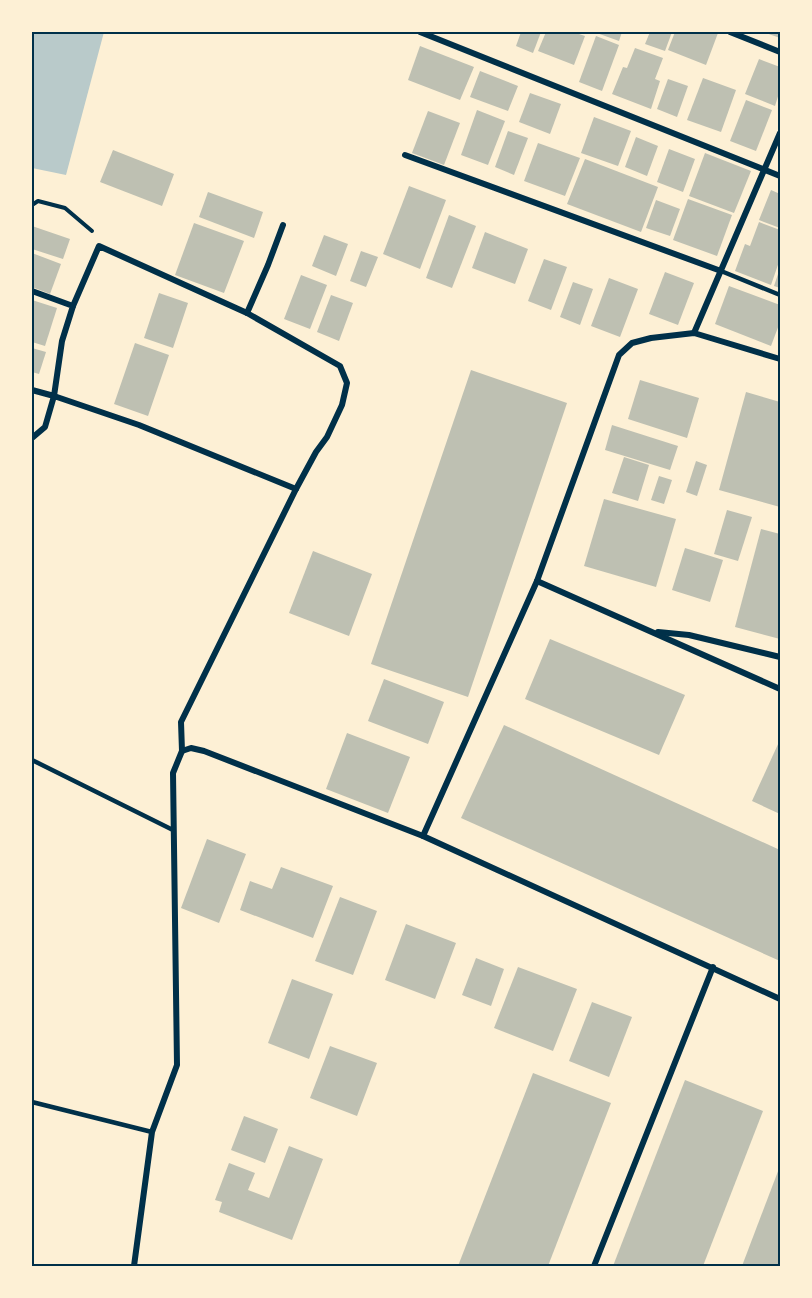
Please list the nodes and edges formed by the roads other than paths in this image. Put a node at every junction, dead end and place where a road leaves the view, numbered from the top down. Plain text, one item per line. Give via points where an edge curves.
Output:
1 (420, 32) edge
2 (730, 32) edge
3 (780, 52) edge
4 (780, 133) edge
5 (405, 155) dead end
6 (765, 170) junction
7 (780, 176) edge
8 (283, 225) dead end
9 (721, 271) junction
10 (32, 291) edge
11 (780, 295) edge
12 (73, 306) junction
13 (247, 313) junction
14 (694, 333) junction
15 (780, 359) edge
16 (32, 390) edge
17 (54, 396) junction
18 (32, 438) edge
19 (296, 489) junction
20 (537, 581) junction
21 (651, 632) junction
22 (780, 657) edge
23 (780, 688) edge
24 (182, 751) junction
25 (32, 760) edge
26 (173, 830) junction
27 (423, 836) junction
28 (713, 968) junction
29 (780, 999) edge
30 (32, 1102) edge
31 (152, 1131) junction
32 (134, 1266) edge
33 (594, 1266) edge

1 - 6 street
2 - 3 street
4 - 6 street
5 - 9 street
6 - 7 street
6 - 9 street
8 - 13 street
9 - 11 lane
9 - 14 street
10 - 12 street
12 - 13 street via 99,246
12 - 17 street via 62,340
13 - 19 street via 340,366 347,383 327,437
14 - 15 street
14 - 20 street via 632,343 620,354
16 - 17 street
17 - 18 street via 45,427
17 - 19 street via 139,424
19 - 24 street via 181,722
20 - 21 street
20 - 27 street
21 - 22 street via 690,635
21 - 23 street
24 - 26 street via 173,773
24 - 27 street via 204,751
25 - 26 lane
26 - 31 street via 177,1065
27 - 28 street
28 - 29 street
28 - 33 street
30 - 31 lane
31 - 32 street

